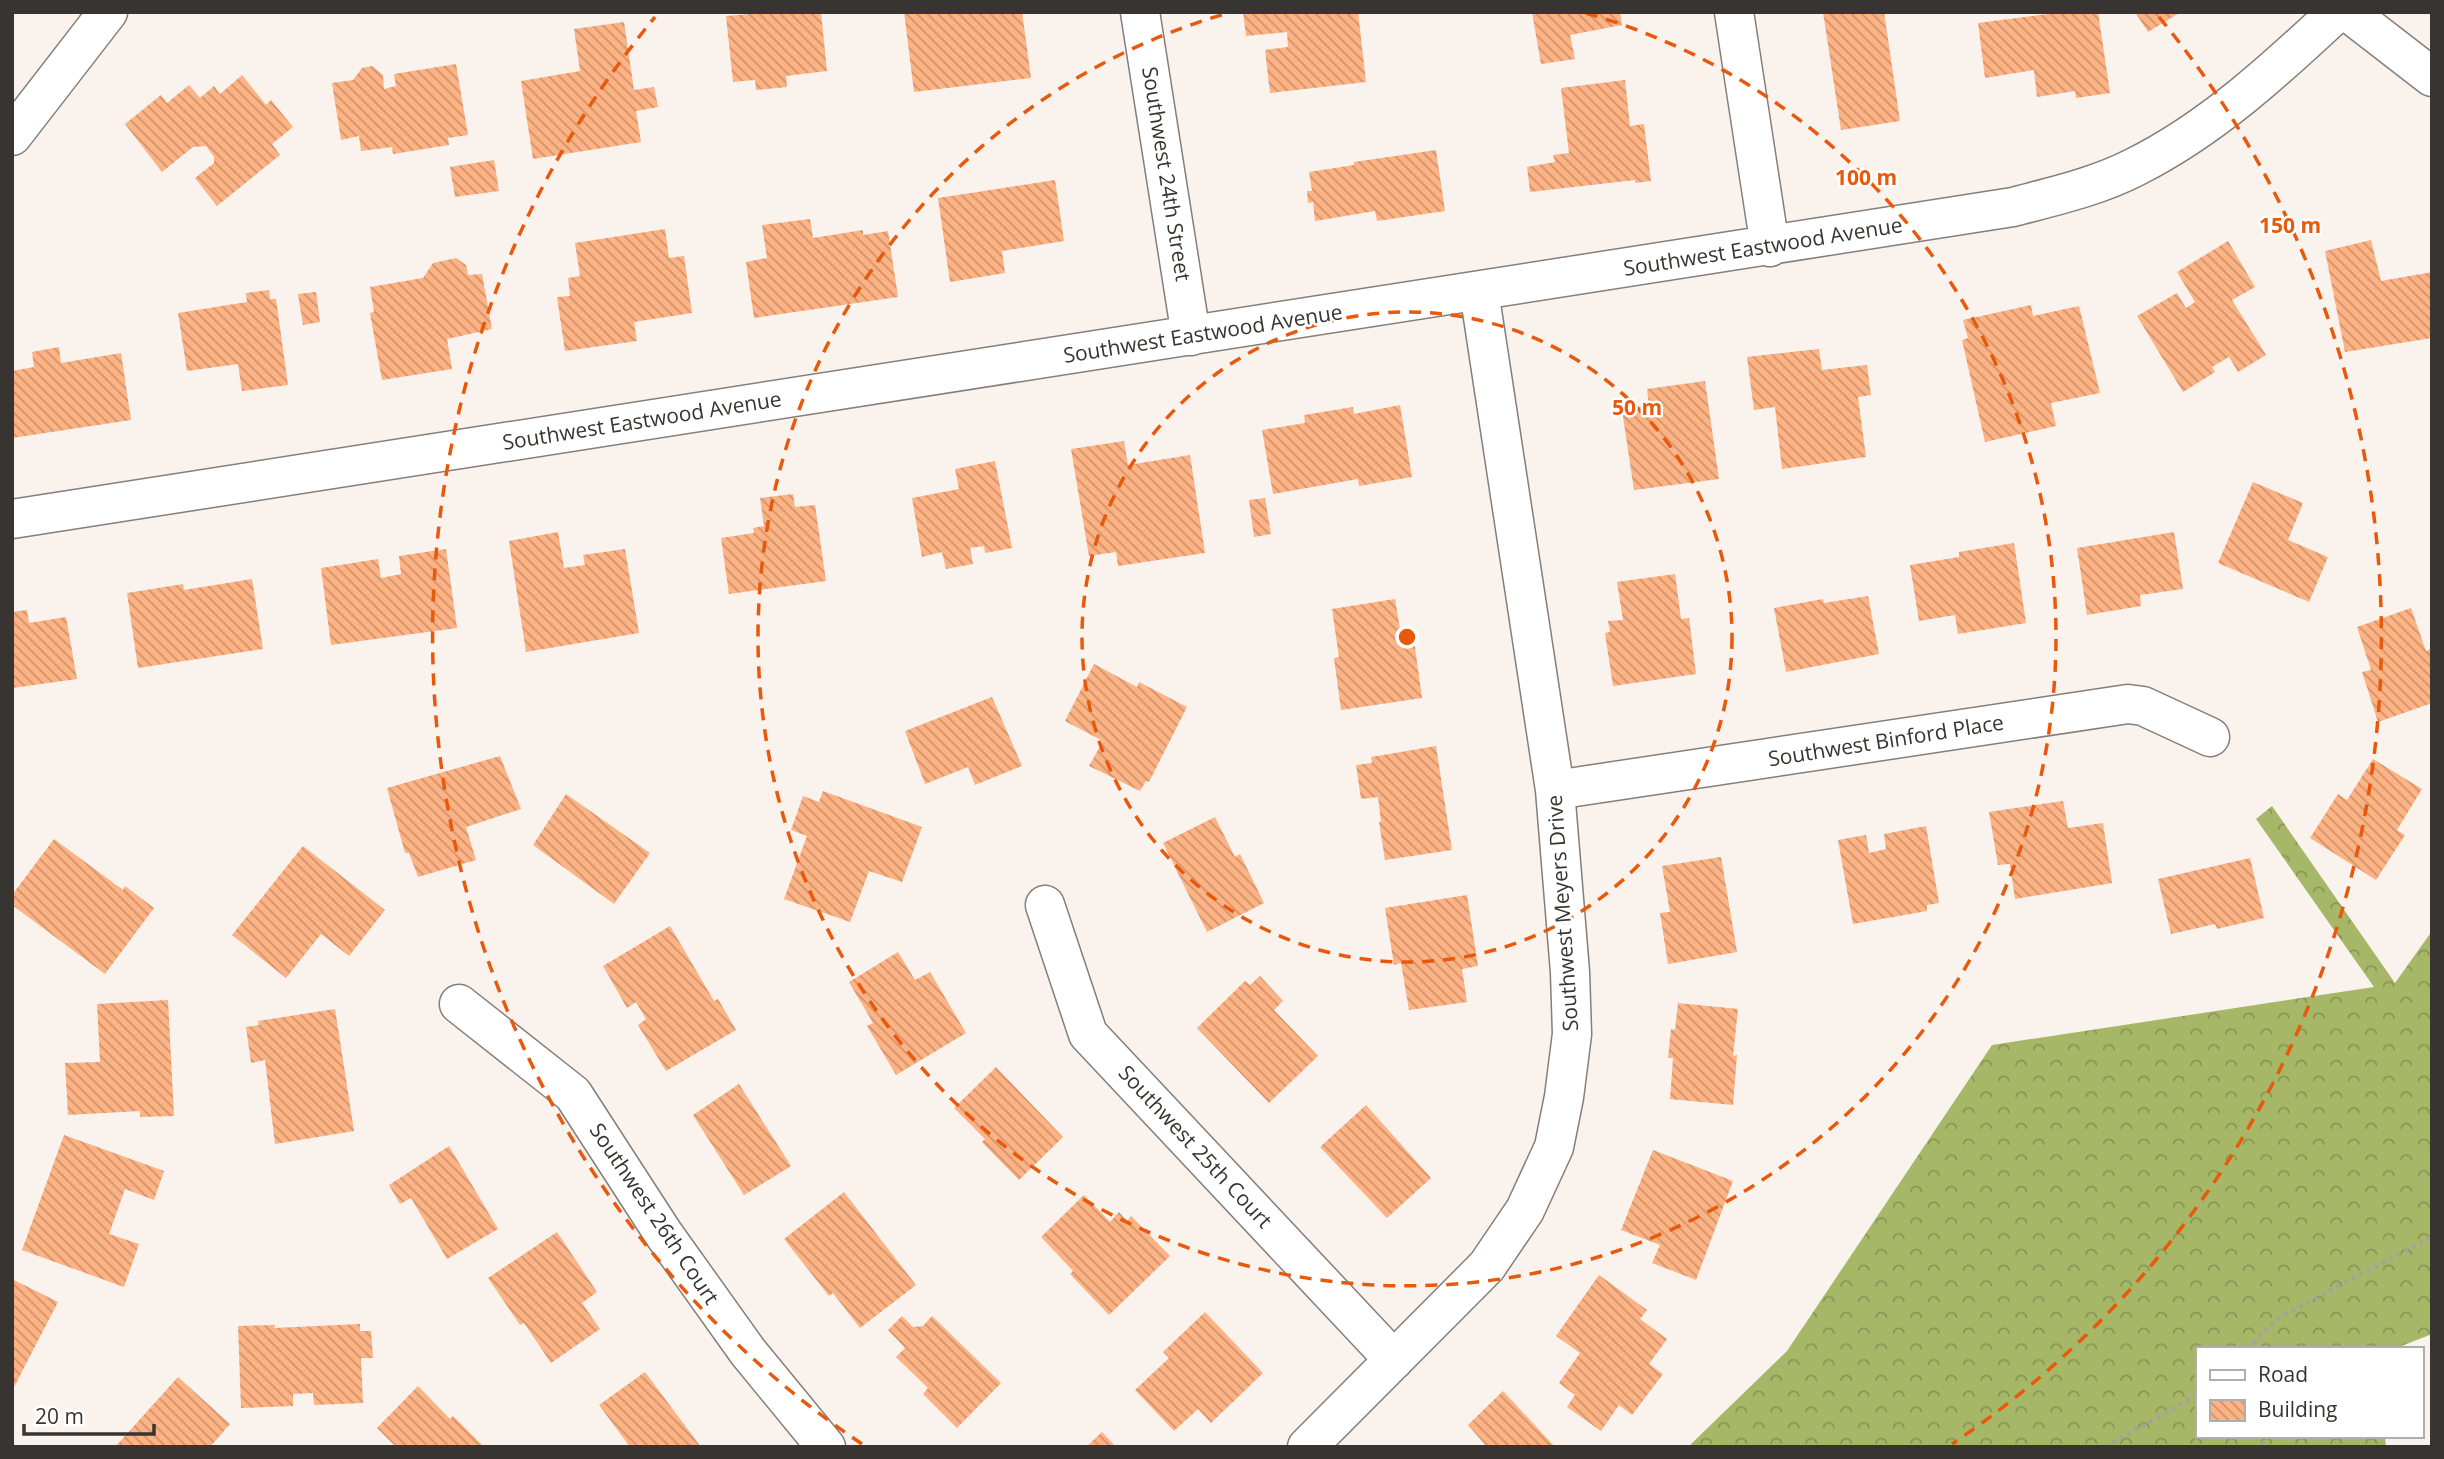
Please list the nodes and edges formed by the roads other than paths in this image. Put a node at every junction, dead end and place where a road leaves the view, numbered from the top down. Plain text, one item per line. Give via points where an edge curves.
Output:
1 (108, 12) edge
2 (1140, 12) edge
3 (1734, 12) edge
4 (2337, 12) edge
5 (2348, 12) edge
6 (2432, 77) edge
7 (12, 136) edge
8 (1770, 247) junction
9 (1479, 291) junction
10 (1191, 336) junction
11 (12, 519) edge
12 (2210, 737) dead end
13 (1555, 790) junction
14 (1045, 905) dead end
15 (459, 1004) dead end
16 (1394, 1360) junction
17 (826, 1447) edge
18 (1307, 1447) edge

1 - 7 street
2 - 10 street, Southwest 24th Street
3 - 8 street
4 - 8 street, Southwest Eastwood Avenue via 2274,72 2181,142 2081,190 2013,207
5 - 6 street
8 - 9 street, Southwest Eastwood Avenue
9 - 10 street, Southwest Eastwood Avenue
9 - 13 street, Southwest Meyers Drive
10 - 11 street, Southwest Eastwood Avenue
12 - 13 street, Southwest Binford Place via 2129,704
13 - 16 street, Southwest Meyers Drive via 1572,1034 1553,1147 1525,1210 1487,1266
14 - 16 street, Southwest 25th Court via 1088,1034
15 - 17 street, Southwest 26th Court via 573,1094 663,1233 748,1352
16 - 18 street, Southwest Meyers Drive

